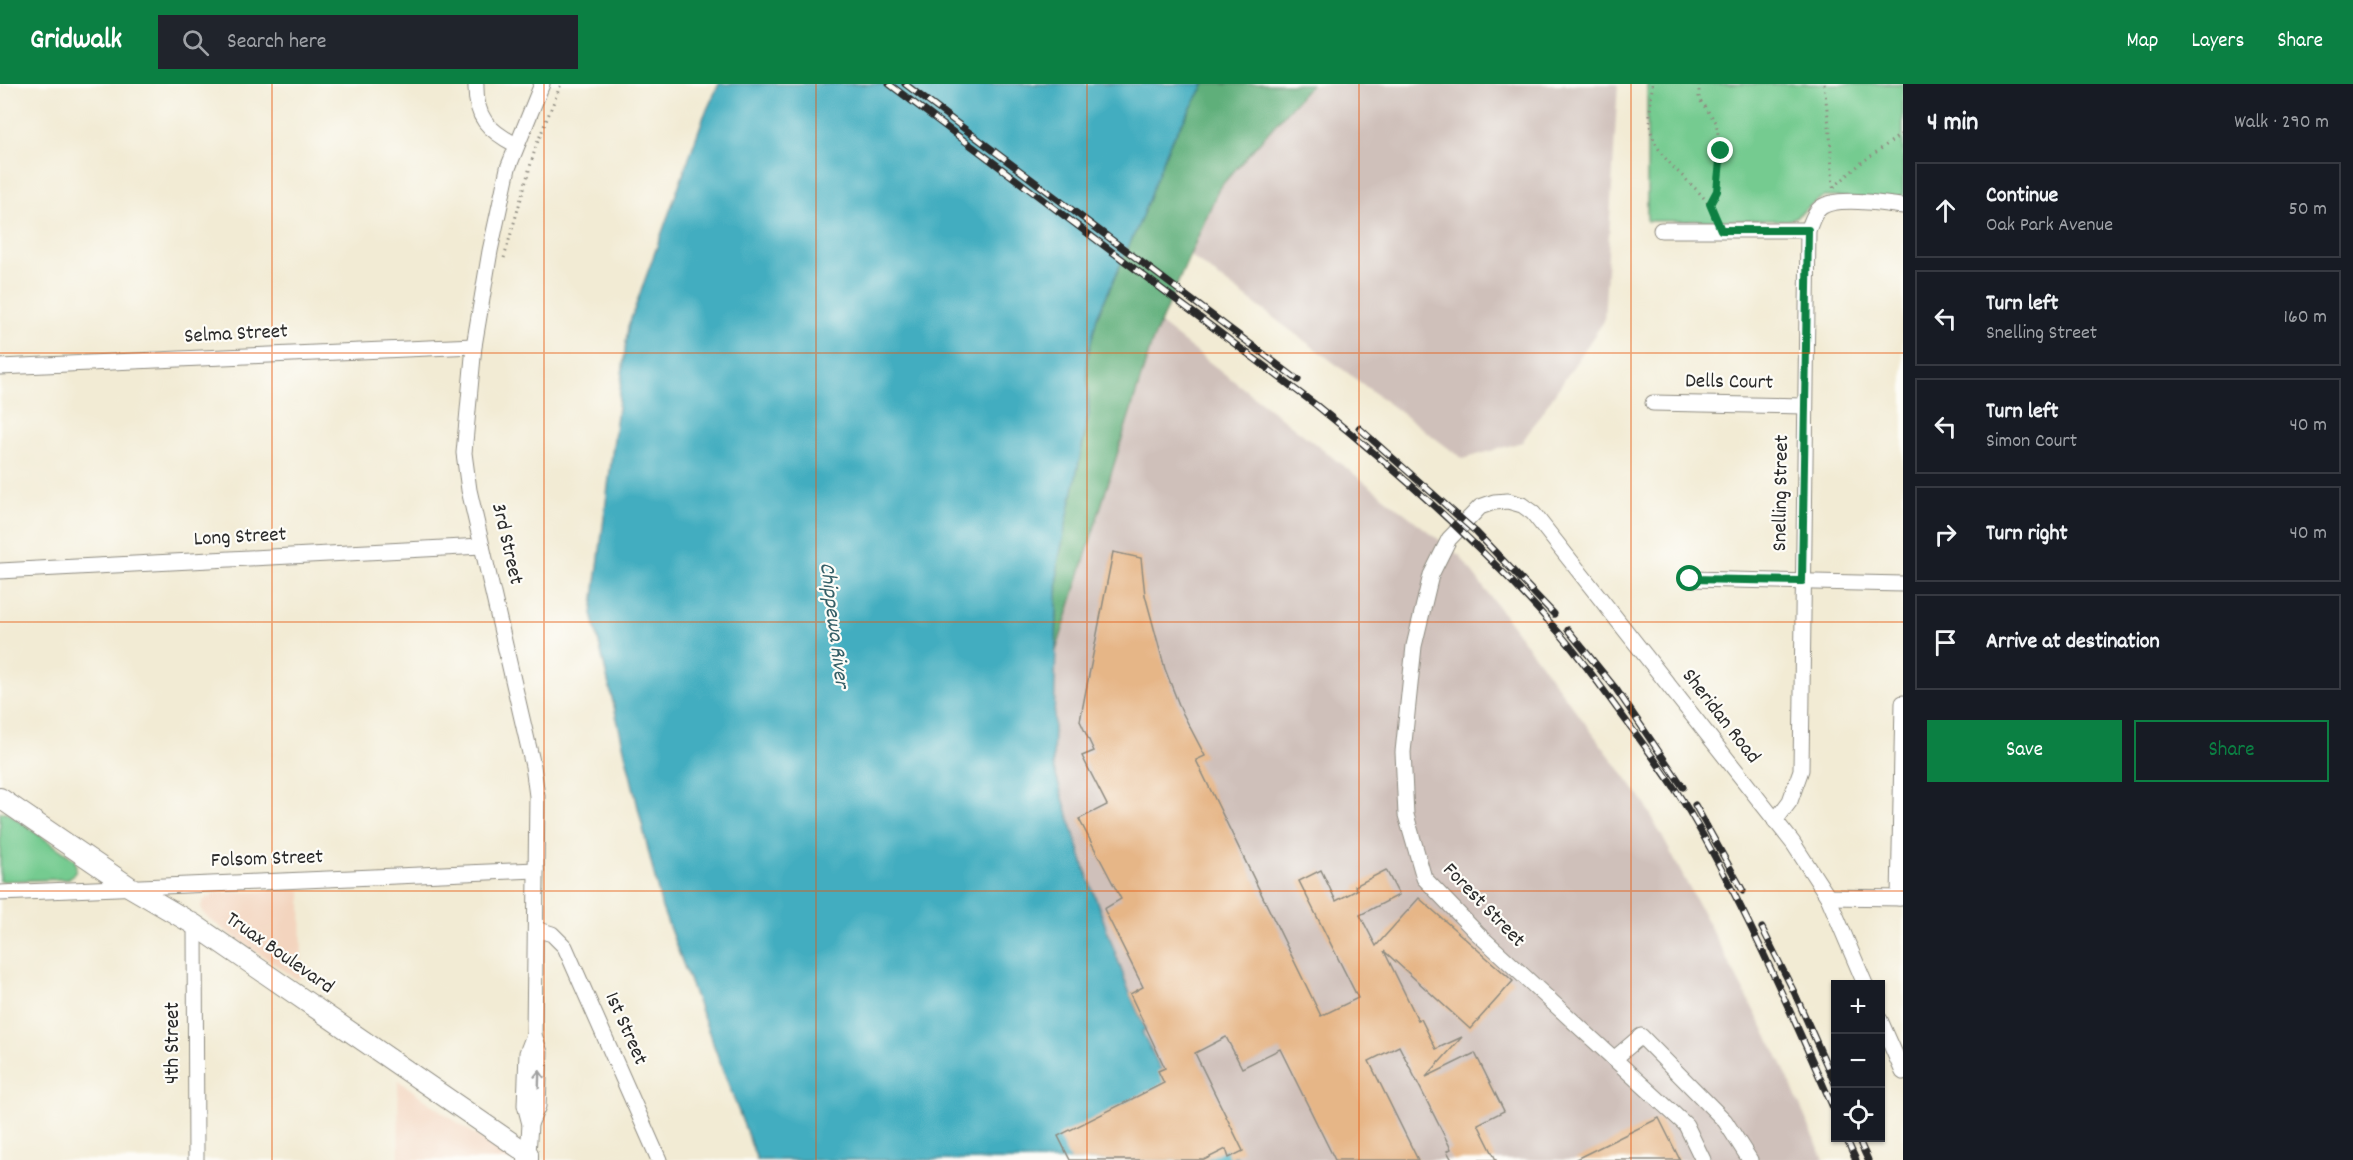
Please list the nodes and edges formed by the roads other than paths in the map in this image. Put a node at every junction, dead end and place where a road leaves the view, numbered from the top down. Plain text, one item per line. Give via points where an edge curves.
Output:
1 (476, 84) edge
2 (542, 84) edge
3 (516, 145) junction
4 (1903, 206) edge
5 (1661, 230) dead end
6 (1808, 230) junction
7 (474, 346) junction
8 (0, 366) edge
9 (1653, 403) dead end
10 (1804, 406) junction
11 (1508, 501) joint
12 (482, 546) junction
13 (0, 571) edge
14 (1690, 579) dead end
15 (1802, 581) junction
16 (1903, 584) edge
17 (1903, 704) edge
18 (0, 798) edge
19 (1775, 821) junction
20 (536, 870) junction
21 (130, 887) junction
22 (0, 893) edge
23 (1828, 897) junction
24 (1901, 898) edge
25 (195, 925) junction
26 (536, 929) junction
27 (1863, 980) edge
28 (1885, 1029) edge
29 (1614, 1059) junction
30 (1903, 1072) edge
31 (528, 1157) edge
32 (196, 1160) edge
33 (659, 1160) edge
34 (1703, 1160) edge
35 (1750, 1160) edge

1 - 3 street via 480,114 487,126
2 - 3 street, 3rd Street
3 - 7 street, 3rd Street via 501,198
4 - 6 street via 1829,203 1817,210
5 - 6 street
6 - 10 street, Snelling Street
7 - 8 street, Selma Street
7 - 12 street, 3rd Street via 464,453
9 - 10 street, Dells Court
10 - 15 street, Snelling Street
11 - 19 street, Sheridan Road via 1533,513
11 - 29 street, Forest Street via 1487,504 1471,514 1449,540 1431,575 1414,646 1403,752 1406,815 1424,878 1477,933
12 - 13 street, Long Street
12 - 20 street, 3rd Street via 533,766 537,796
14 - 15 street
15 - 16 street
15 - 19 street, Snelling Street via 1801,770 1790,801
17 - 24 street
18 - 21 main road, Truax Boulevard
19 - 23 street, Sheridan Road
20 - 21 street, Folsom Street
20 - 26 street, 3rd Street
21 - 22 street, Folsom Street
21 - 25 main road, Truax Boulevard
23 - 24 street
23 - 27 street, Sheridan Road
25 - 31 main road, Truax Boulevard
25 - 32 street, 4th Street
26 - 31 street, 3rd Street via 534,1035 540,1052 538,1106 530,1124
26 - 33 street, 1st Street via 552,934 565,947
28 - 30 street
29 - 34 street, Forest Street via 1686,1125
29 - 35 street via 1641,1036 1725,1120

